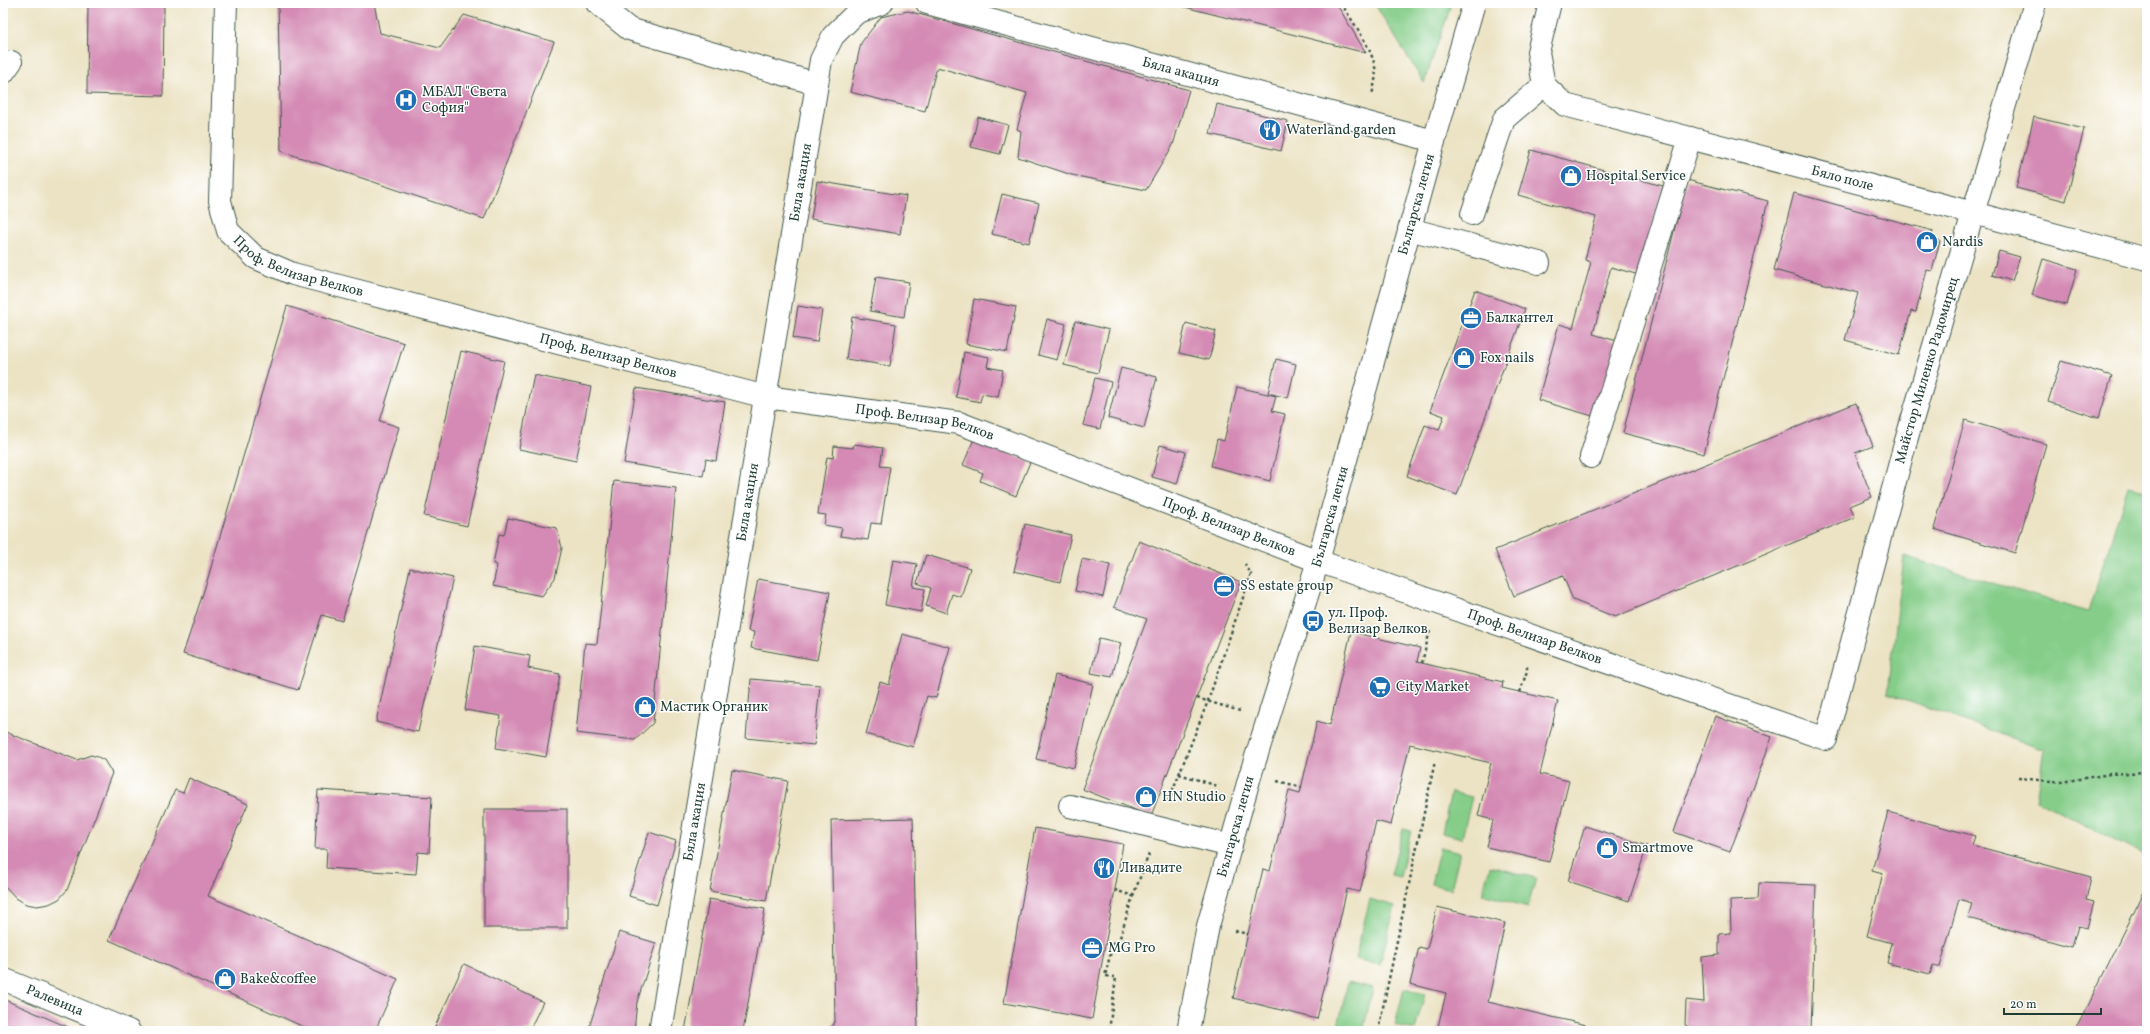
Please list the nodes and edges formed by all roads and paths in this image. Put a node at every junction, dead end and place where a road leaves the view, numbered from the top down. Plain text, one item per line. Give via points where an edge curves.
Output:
1 (226, 3) edge
2 (597, 3) edge
3 (882, 3) edge
4 (927, 3) edge
5 (1341, 3) edge
6 (1474, 3) edge
7 (1550, 3) edge
8 (2035, 3) edge
9 (817, 84) junction
10 (1544, 85) junction
11 (1366, 123) junction
12 (1690, 138) junction
13 (1434, 141) junction
14 (1974, 213) junction
15 (1472, 214) dead end
16 (1409, 229) junction
17 (2147, 259) edge
18 (1539, 263) dead end
19 (766, 397) junction
20 (1591, 457) dead end
21 (1318, 561) junction
22 (1244, 563) dead end
23 (1436, 602) junction
24 (1422, 663) dead end
25 (1526, 668) dead end
26 (1520, 692) dead end
27 (1197, 698) dead end
28 (1208, 701) junction
29 (1268, 719) junction
30 (1826, 739) joint
31 (1435, 761) dead end
32 (2147, 772) edge
33 (1179, 774) junction
34 (2018, 778) dead end
35 (1281, 782) dead end
36 (1302, 787) dead end
37 (1245, 794) junction
38 (1070, 806) dead end
39 (1159, 828) junction
40 (1230, 846) junction
41 (1115, 890) dead end
42 (1133, 896) junction
43 (1237, 932) dead end
44 (1248, 934) dead end
45 (1106, 942) dead end
46 (1113, 943) junction
47 (3, 979) edge
48 (129, 1031) edge
49 (660, 1031) edge
50 (1109, 1031) edge
51 (1188, 1031) edge
52 (1378, 1031) edge

1 - 19 street, Проф. Велизар Велков via 220,201 228,231 256,258 293,274
2 - 9 street via 629,29
3 - 9 street, Бяла акация via 856,13 833,36 821,60
4 - 11 street, Бяла акация
5 - 11 path via 1371,53 1375,66 1376,78
6 - 13 street, Българска легия
7 - 10 street via 1538,52
8 - 14 street, Майстор Миленко Радомирец
9 - 19 street, Бяла акация
10 - 12 street, Бяло поле via 1565,104
10 - 15 street via 1504,119
11 - 13 street, Бяла акация
12 - 14 street, Бяло поле
12 - 20 street
13 - 16 street, Българска легия
14 - 17 street, Бяло поле
14 - 30 street, Майстор Миленко Радомирец via 1905,444
16 - 18 street
16 - 21 street, Българска легия
19 - 21 street, Проф. Велизар Велков via 959,423
19 - 49 street, Бяла акация
21 - 23 street, Проф. Велизар Велков
21 - 29 street, Българска легия
22 - 28 path via 1251,574
23 - 24 path
23 - 30 street, Проф. Велизар Велков
25 - 26 path
27 - 28 path
28 - 29 path
28 - 33 path
29 - 37 street, Българска легия
31 - 52 path
32 - 34 path via 2110,774 2061,782
33 - 37 path
33 - 39 path
35 - 36 path
37 - 40 street, Българска легия
38 - 39 street
39 - 40 street
39 - 42 path
40 - 51 street, Българска легия via 1208,926
41 - 42 path
42 - 46 path via 1118,944
43 - 44 path
45 - 46 path
46 - 50 path via 1105,976 1116,977
47 - 48 street, Ралевица

